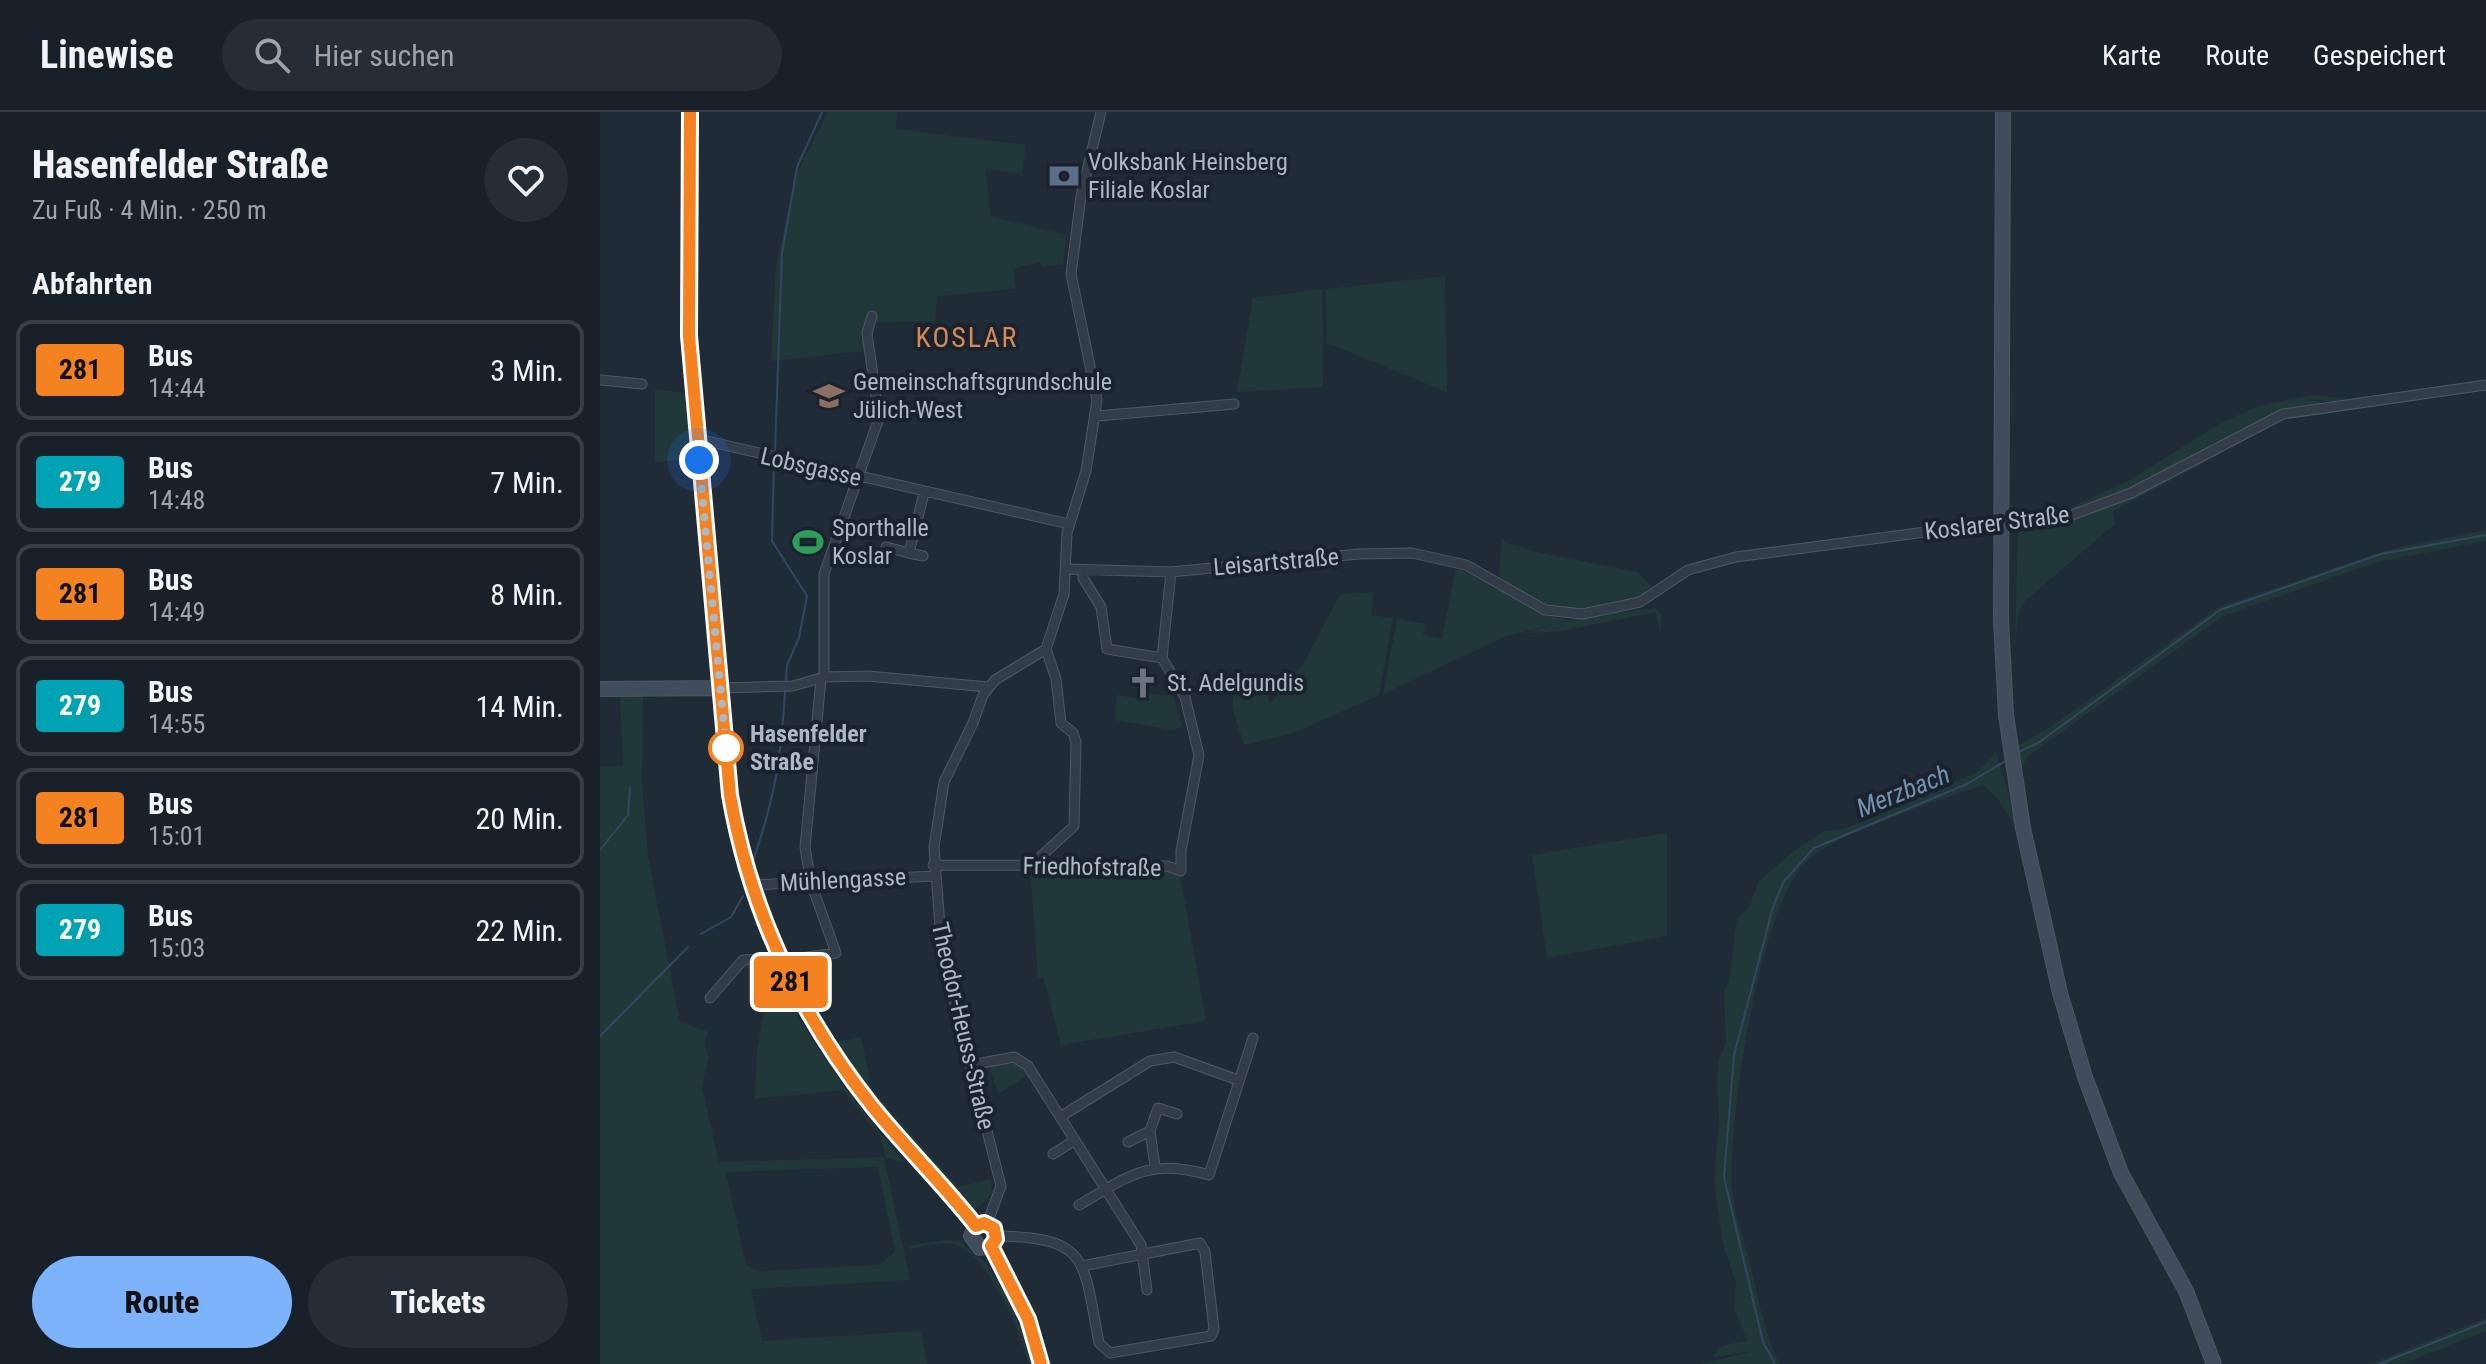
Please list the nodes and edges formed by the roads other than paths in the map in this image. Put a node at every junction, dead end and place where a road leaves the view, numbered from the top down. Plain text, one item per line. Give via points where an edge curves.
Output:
1 (690, 112) edge
2 (1101, 112) edge
3 (2003, 112) edge
4 (872, 316) dead end
5 (600, 380) edge
6 (642, 384) dead end
7 (2486, 385) edge
8 (1234, 404) dead end
9 (1097, 416) junction
10 (698, 439) junction
11 (856, 477) junction
12 (924, 493) junction
13 (2001, 522) junction
14 (1069, 524) junction
15 (886, 547) dead end
16 (909, 553) junction
17 (923, 556) dead end
18 (1067, 569) junction
19 (1083, 570) junction
20 (1171, 572) junction
21 (1640, 602) joint
22 (1046, 649) junction
23 (1162, 658) junction
24 (823, 678) junction
25 (988, 687) junction
26 (721, 688) junction
27 (600, 689) edge
28 (1035, 866) junction
29 (934, 870) junction
30 (811, 883) junction
31 (751, 885) junction
32 (780, 958) junction
33 (801, 971) dead end
34 (710, 998) dead end
35 (1253, 1038) dead end
36 (971, 1065) junction
37 (1238, 1080) junction
38 (1177, 1114) dead end
39 (1060, 1117) junction
40 (1150, 1131) junction
41 (1075, 1140) junction
42 (1128, 1142) dead end
43 (1053, 1154) dead end
44 (1155, 1166) junction
45 (1106, 1189) junction
46 (1079, 1205) dead end
47 (988, 1233) junction
48 (1144, 1255) junction
49 (1082, 1266) junction
50 (1147, 1290) dead end
51 (1041, 1364) edge
52 (2214, 1364) edge

1 - 10 street via 689,336
2 - 9 street via 1081,196 1071,274
3 - 13 street
4 - 11 street via 867,333 879,418
5 - 6 street
7 - 13 street, Koslarer Straße via 2283,414 2084,512
8 - 9 street
9 - 14 street
10 - 11 street, Lobsgasse
10 - 26 street
11 - 12 street, Lobsgasse
11 - 24 street via 824,574
12 - 14 street, Lobsgasse
12 - 16 street
13 - 21 street, Koslarer Straße via 1707,562
13 - 52 street via 2010,749 2051,956 2085,1077 2121,1173 2186,1291
14 - 18 street
15 - 16 street
16 - 17 street
18 - 19 street, Leisartstraße
18 - 22 street
19 - 20 street, Leisartstraße
19 - 23 street via 1101,607 1107,649
20 - 21 street, Leisartstraße via 1387,552 1449,560 1560,614
20 - 23 street
22 - 25 street
22 - 28 street via 1061,723 1076,742 1074,826
23 - 28 street, Friedhofstraße via 1185,697 1199,755 1181,871 1167,866
24 - 25 street via 868,676
24 - 26 street via 793,686
24 - 30 street via 805,847
25 - 29 street, Theodor-Heuss-Straße via 944,782
26 - 27 street
26 - 31 street via 730,795
28 - 29 street, Friedhofstraße
29 - 30 street, Mühlengasse
29 - 36 street, Theodor-Heuss-Straße via 942,953
30 - 31 street, Mühlengasse
30 - 33 street via 836,953 800,958
31 - 32 street
32 - 34 street via 743,960
32 - 47 street via 849,1075
35 - 37 street
36 - 39 street via 1020,1059
36 - 47 street, Theodor-Heuss-Straße via 1001,1186
37 - 39 street via 1174,1057 1150,1061
37 - 44 street via 1209,1175
38 - 40 street via 1158,1108
39 - 41 street
40 - 42 street
40 - 44 street
41 - 43 street
41 - 45 street
44 - 45 street
45 - 46 street
45 - 48 street
47 - 49 street via 1051,1239 1070,1249
47 - 51 street via 1028,1319
48 - 49 street
48 - 49 street via 1200,1243 1211,1336 1104,1350
48 - 50 street

